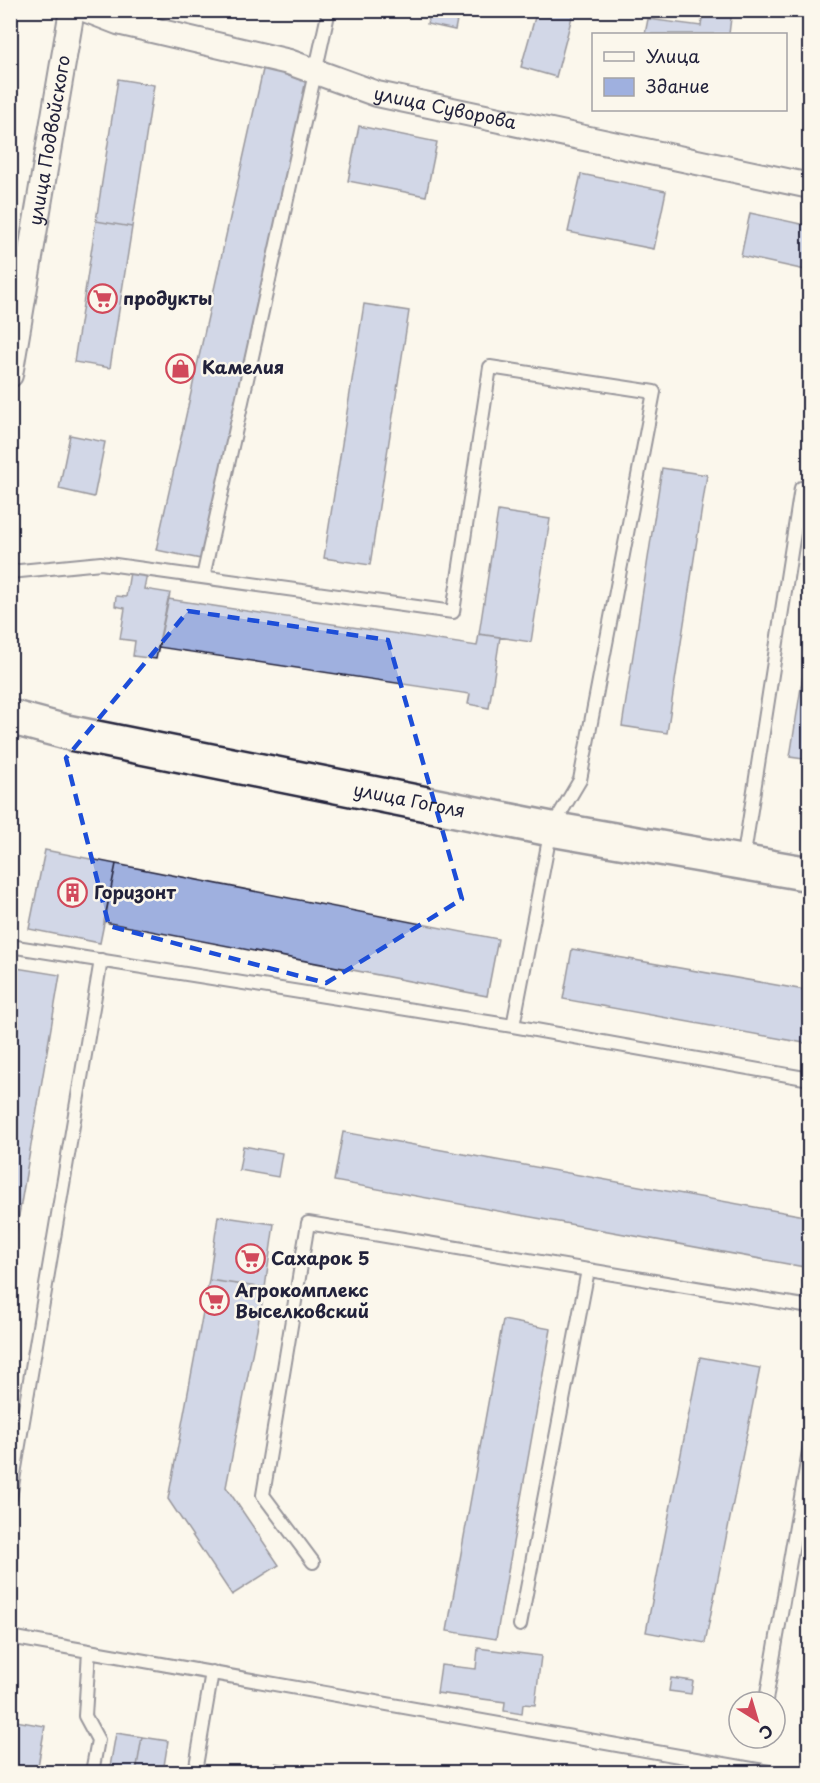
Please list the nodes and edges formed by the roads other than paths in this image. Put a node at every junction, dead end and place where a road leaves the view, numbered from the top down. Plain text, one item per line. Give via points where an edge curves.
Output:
1 (72, 10) edge
2 (87, 10) edge
3 (329, 10) edge
4 (315, 71) junction
5 (810, 186) edge
6 (14, 330) edge
7 (10, 375) edge
8 (801, 488) dead end
9 (10, 572) edge
10 (202, 577) junction
11 (10, 717) edge
12 (551, 829) junction
13 (742, 862) junction
14 (810, 874) edge
15 (10, 946) edge
16 (101, 960) junction
17 (513, 1026) junction
18 (810, 1079) edge
19 (588, 1270) junction
20 (810, 1307) edge
21 (810, 1445) edge
22 (10, 1498) edge
23 (313, 1562) dead end
24 (520, 1625) dead end
25 (10, 1637) edge
26 (89, 1651) junction
27 (212, 1672) junction
28 (768, 1690) edge
29 (92, 1773) edge
30 (195, 1773) edge
31 (769, 1773) edge

1 - 6 street, улица Подвойского
2 - 4 street, улица Суворова via 118,22
3 - 4 lane
4 - 5 street, улица Суворова via 377,94
4 - 10 lane
6 - 7 street, улица Подвойского
8 - 13 lane
9 - 10 lane via 100,563
10 - 12 lane via 453,612 490,367 654,392 580,780
11 - 12 main road, улица Гоголя via 66,732
12 - 13 main road, улица Гоголя
12 - 17 lane
13 - 14 main road, улица Гоголя
15 - 16 lane
16 - 17 lane
16 - 22 lane
17 - 18 lane
19 - 20 lane
19 - 23 lane via 308,1223 263,1495
19 - 24 lane
21 - 28 lane
25 - 26 lane
26 - 27 lane
26 - 29 lane via 85,1716 99,1740
27 - 30 lane
27 - 31 lane

